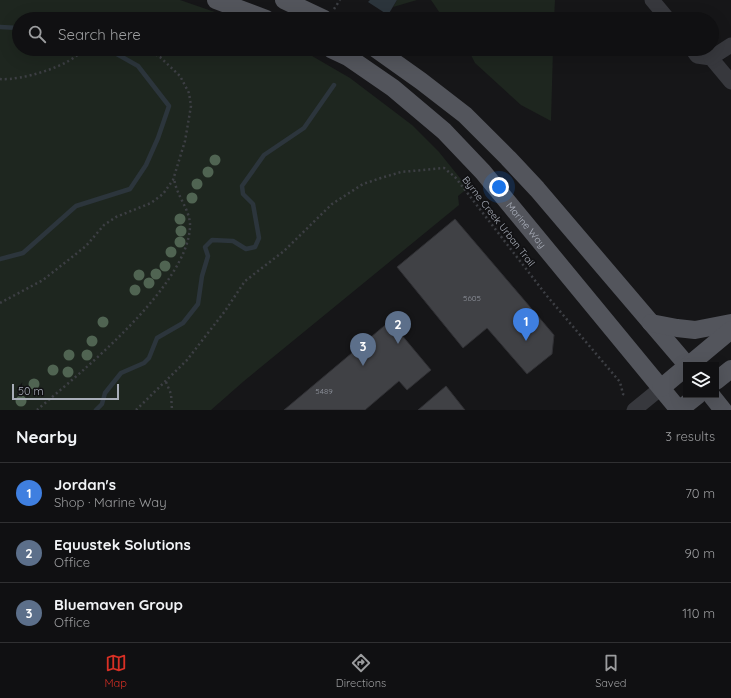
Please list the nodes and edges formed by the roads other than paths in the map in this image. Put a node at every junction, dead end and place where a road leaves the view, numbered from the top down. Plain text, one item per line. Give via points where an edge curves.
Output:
1 (216, 0) edge
2 (284, 0) edge
3 (652, 0) edge
4 (248, 12) edge
5 (309, 12) edge
6 (662, 12) edge
7 (731, 45) edge
8 (719, 53) edge
9 (346, 56) edge
10 (386, 56) edge
11 (697, 56) edge
12 (714, 56) edge
13 (711, 58) junction
14 (731, 82) edge
15 (651, 323) junction
16 (731, 323) edge
17 (731, 330) edge
18 (684, 362) edge
19 (692, 362) edge
20 (683, 369) edge
21 (731, 369) edge
22 (719, 379) edge
23 (661, 388) junction
24 (694, 398) edge
25 (713, 398) edge
26 (634, 410) edge
27 (679, 410) edge
28 (723, 410) edge

1 - 4 main road
2 - 5 main road
3 - 6 street
7 - 8 street
9 - 23 main road, Marine Way via 393,88 444,131 483,172
10 - 15 main road via 465,115 538,189
11 - 13 street
12 - 13 street
13 - 14 street
15 - 16 main road via 695,330
15 - 18 main road
17 - 19 main road
20 - 23 main road
21 - 22 main road
23 - 26 street
23 - 27 main road, Marine Way
24 - 27 main road
25 - 28 main road

